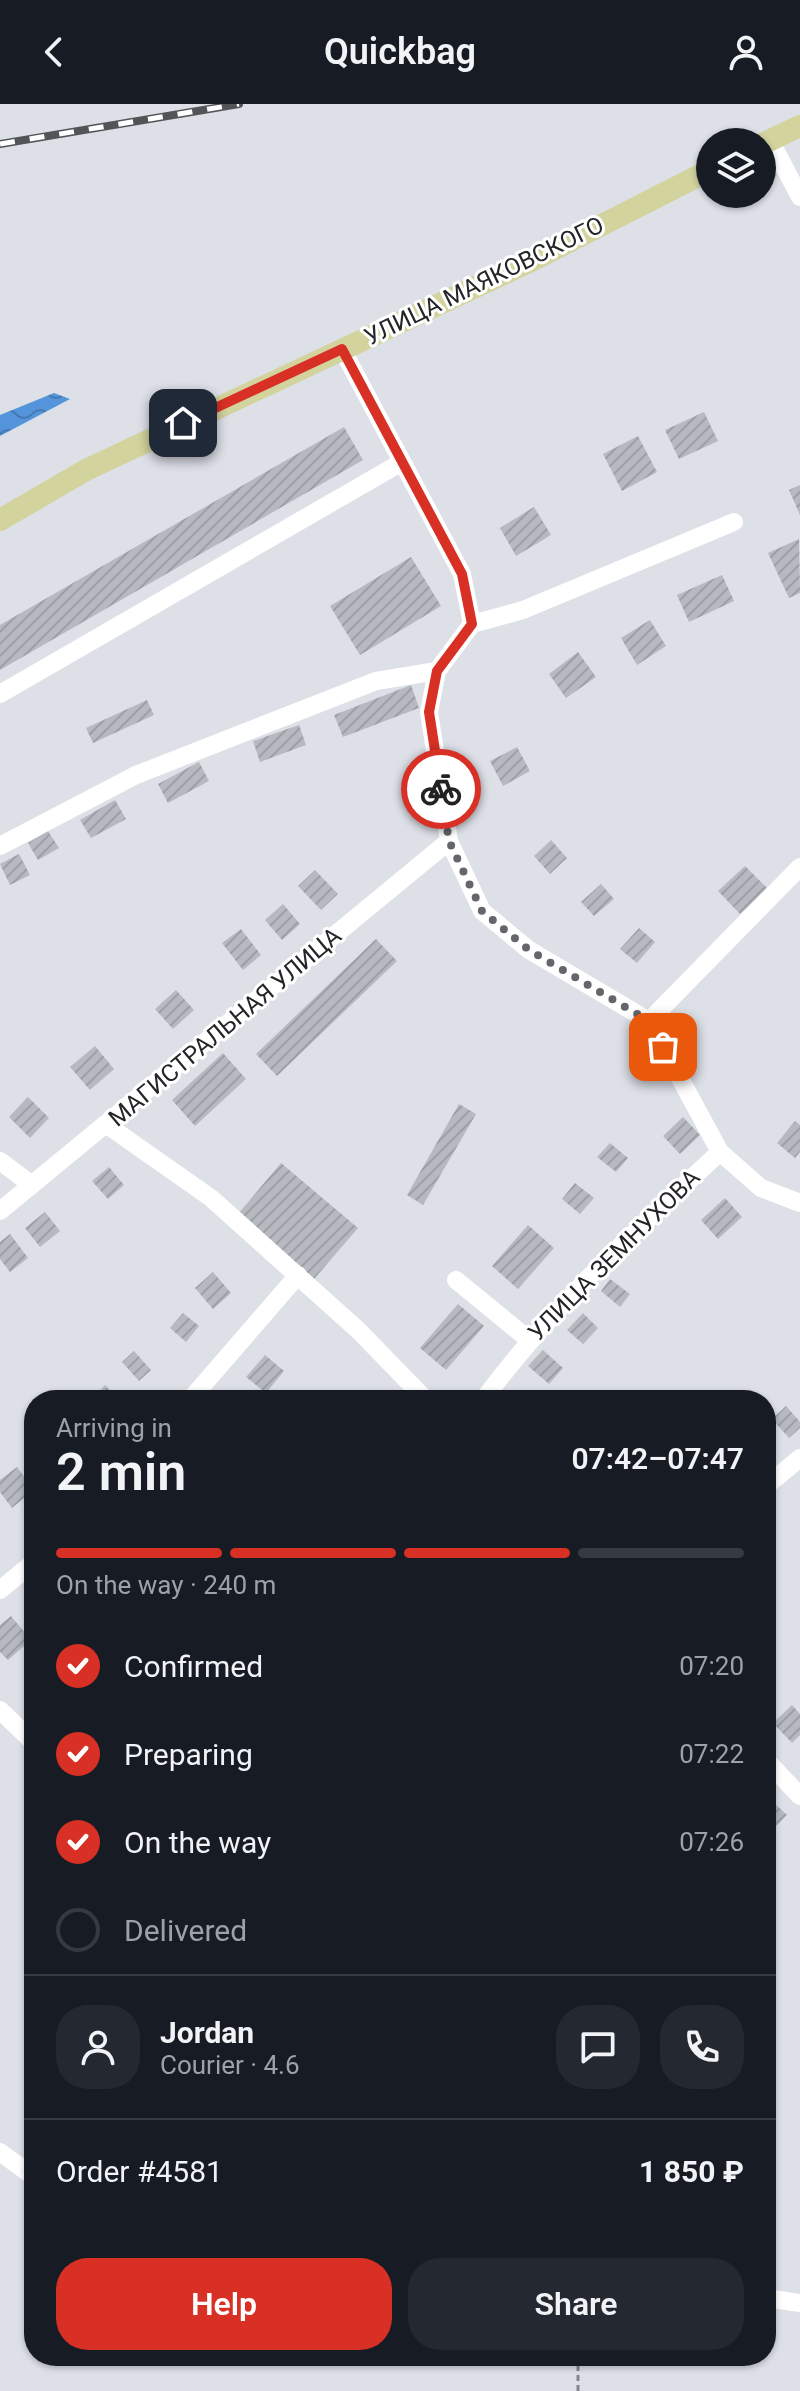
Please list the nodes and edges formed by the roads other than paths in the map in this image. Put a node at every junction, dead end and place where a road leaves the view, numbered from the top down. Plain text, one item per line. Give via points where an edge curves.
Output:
1 (800, 126) edge
2 (776, 137) edge
3 (776, 158) edge
4 (696, 177) edge
5 (800, 197) edge
6 (342, 349) junction
7 (402, 462) junction
8 (0, 520) edge
9 (734, 522) dead end
10 (472, 624) junction
11 (437, 671) junction
12 (0, 694) edge
13 (449, 841) junction
14 (0, 846) edge
15 (800, 867) edge
16 (649, 1021) junction
17 (107, 1125) junction
18 (720, 1152) junction
19 (0, 1161) edge
20 (32, 1185) junction
21 (800, 1203) edge
22 (0, 1211) edge
23 (298, 1275) junction
24 (456, 1280) dead end
25 (528, 1339) junction
26 (199, 1390) edge
27 (416, 1390) edge
28 (490, 1390) edge
29 (800, 1458) edge
30 (776, 1478) edge
31 (24, 1570) edge
32 (0, 1590) edge
33 (0, 1710) edge
34 (24, 1733) edge
35 (776, 1771) edge
36 (800, 1796) edge
37 (0, 2152) edge
38 (24, 2170) edge
39 (776, 2299) edge
40 (800, 2303) edge

1 - 2 main road
3 - 5 street
4 - 6 main road, УЛИЦА МАЯКОВСКОГО
6 - 7 street
6 - 8 main road, УЛИЦА МАЯКОВСКОГО via 86,470
7 - 10 street via 462,574
7 - 12 street
9 - 10 street via 523,610
10 - 11 street
11 - 13 street via 429,712
11 - 14 street via 376,681 136,775
13 - 16 street via 482,911 529,950
13 - 17 street, МАГИСТРАЛЬНАЯ УЛИЦА
15 - 16 street
16 - 18 street
17 - 20 street, МАГИСТРАЛЬНАЯ УЛИЦА
17 - 23 street via 211,1198
18 - 21 street via 761,1188
18 - 25 street, УЛИЦА ЗЕМНУХОВА
19 - 20 street
20 - 22 street, МАГИСТРАЛЬНАЯ УЛИЦА
23 - 26 street
23 - 27 street
24 - 25 street
25 - 28 street, УЛИЦА ЗЕМНУХОВА
29 - 30 street
31 - 32 street
33 - 34 street
35 - 36 street
37 - 38 street
39 - 40 street

